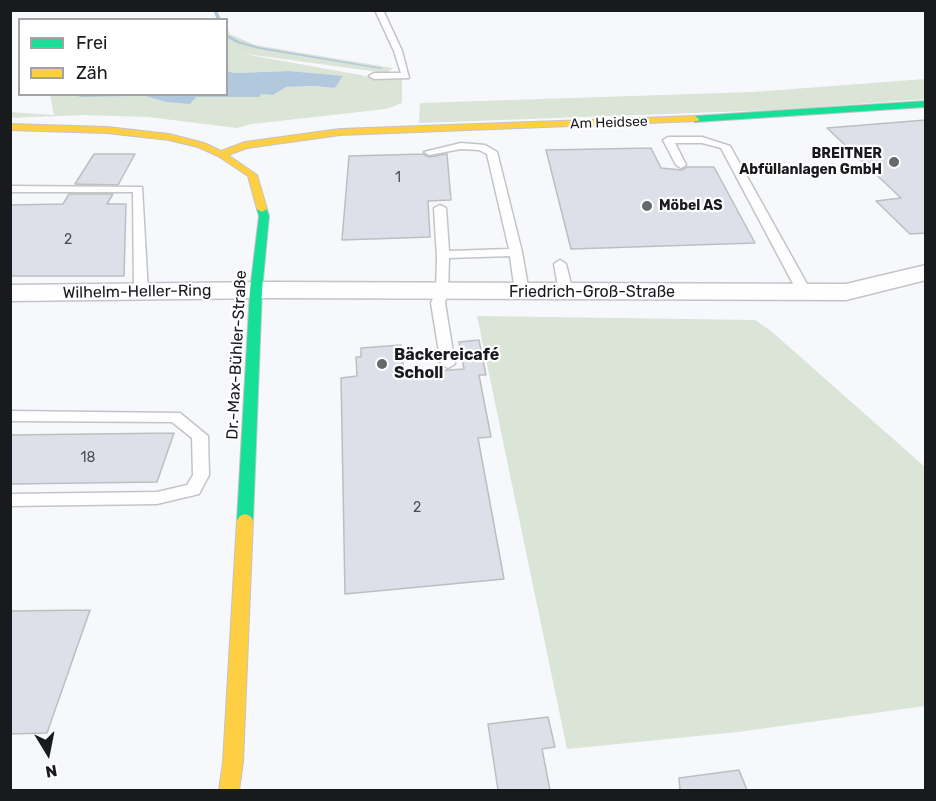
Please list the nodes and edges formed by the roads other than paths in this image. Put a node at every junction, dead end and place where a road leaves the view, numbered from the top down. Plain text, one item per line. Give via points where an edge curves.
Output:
1 (379, 10) edge
2 (374, 76) dead end
3 (926, 104) edge
4 (10, 127) edge
5 (169, 137) junction
6 (299, 137) junction
7 (429, 152) dead end
8 (277, 154) dead end
9 (226, 157) junction
10 (265, 164) dead end
11 (681, 165) dead end
12 (252, 175) junction
13 (10, 189) edge
14 (440, 208) dead end
15 (516, 252) junction
16 (443, 255) junction
17 (560, 264) dead end
18 (926, 272) edge
19 (256, 290) junction
20 (442, 291) junction
21 (141, 292) junction
22 (522, 292) junction
23 (566, 292) junction
24 (805, 293) junction
25 (13, 297) edge
26 (448, 364) dead end
27 (10, 416) edge
28 (10, 500) edge
29 (229, 790) edge

1 - 2 lane via 406,76
3 - 6 main road, Am Heidsee via 768,116 429,127
4 - 5 main road via 107,130
5 - 6 main road
5 - 9 main road via 201,144
6 - 8 main road
6 - 9 main road, Am Heidsee via 245,145
7 - 15 lane via 481,147 492,152
9 - 12 main road
10 - 12 main road
11 - 24 lane via 668,140 702,140 725,146
12 - 19 main road, Dr.-Max-Bühler-Straße via 264,216
13 - 21 lane via 138,189
14 - 16 lane
15 - 16 lane
15 - 22 lane
16 - 20 lane
17 - 23 lane
18 - 24 street, Friedrich-Groß-Straße via 846,292
19 - 20 street, Friedrich-Groß-Straße
19 - 21 street, Wilhelm-Heller-Ring
19 - 29 main road, Dr.-Max-Bühler-Straße
20 - 22 street, Friedrich-Groß-Straße
20 - 26 lane via 438,303
21 - 25 street, Wilhelm-Heller-Ring
22 - 23 street, Friedrich-Groß-Straße
23 - 24 street, Friedrich-Groß-Straße
27 - 28 lane via 175,417 200,436 201,475 193,490 157,498

